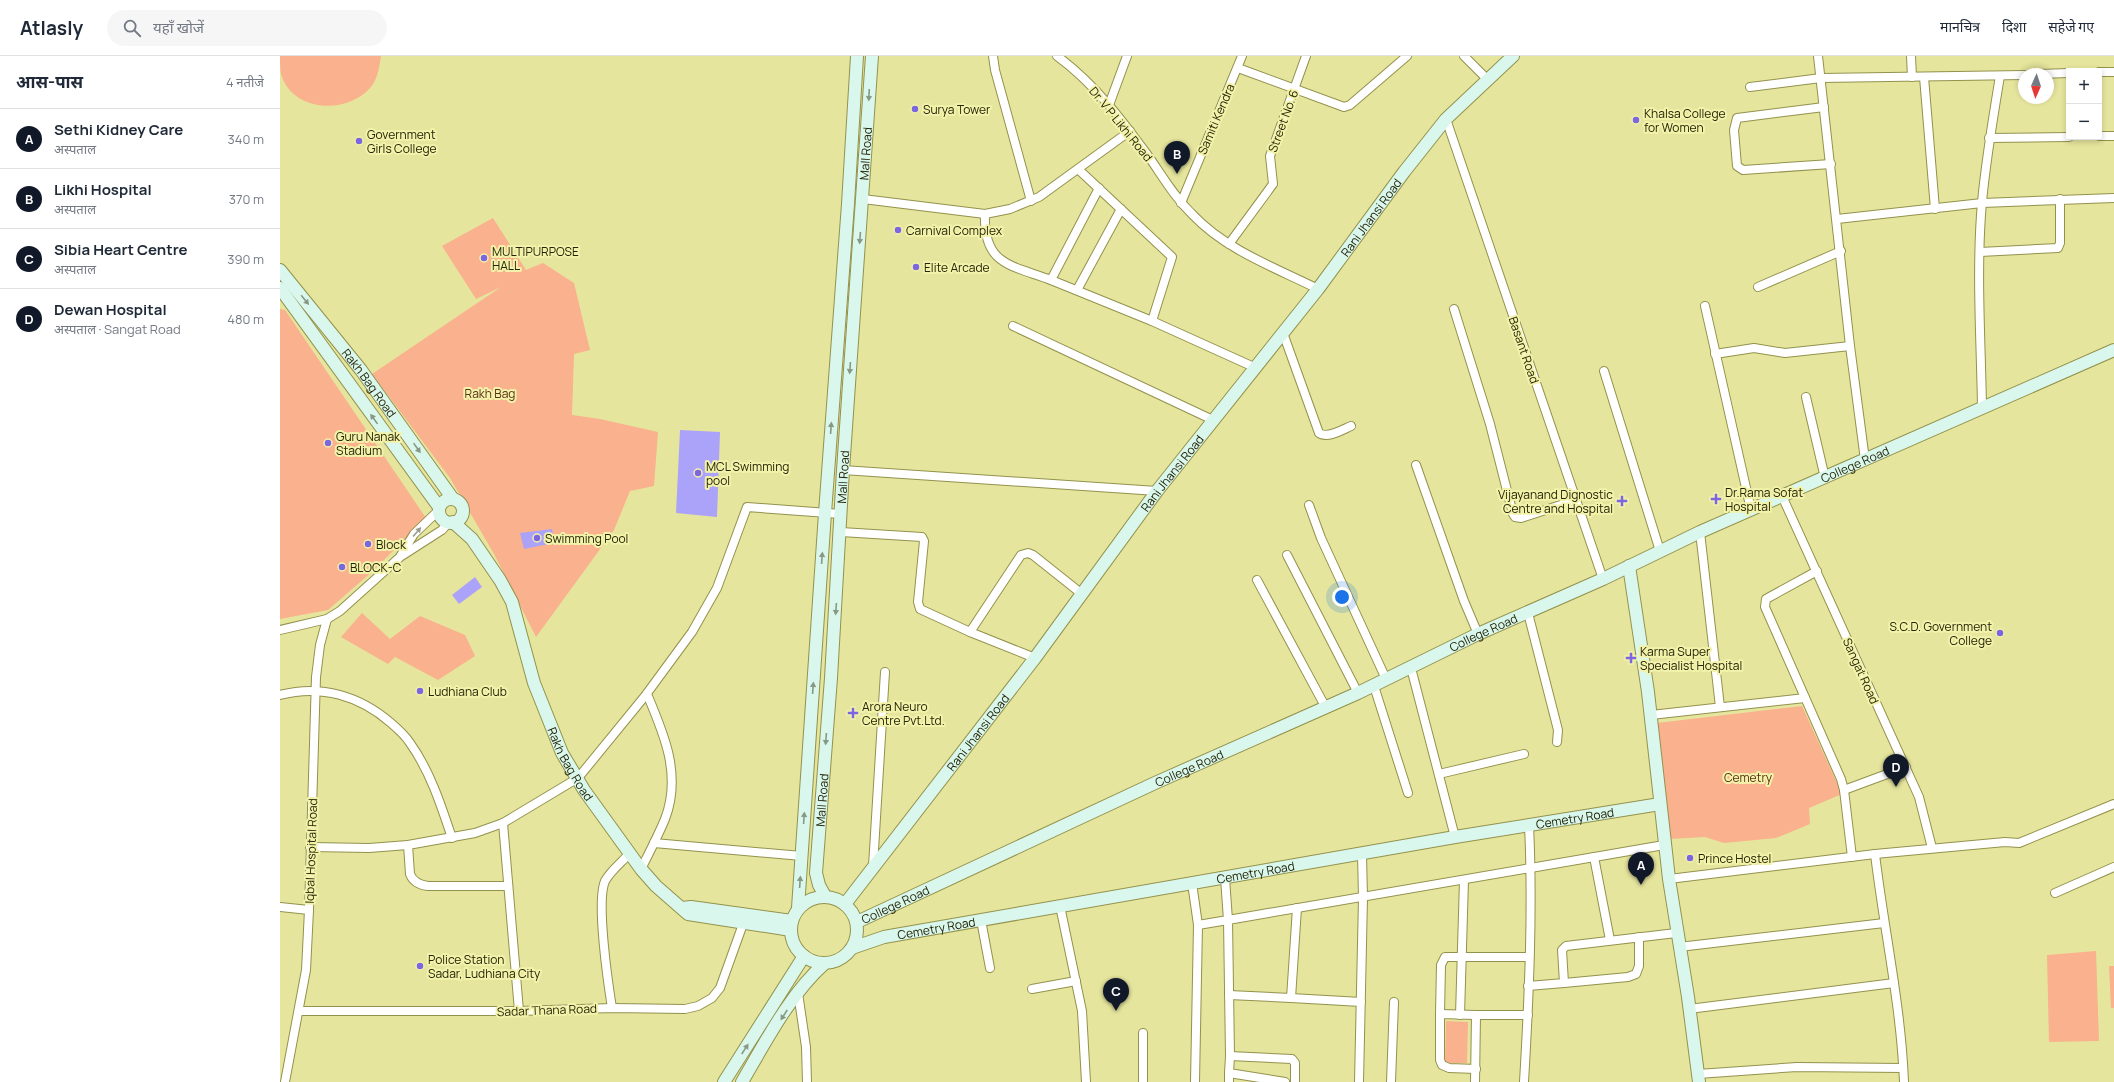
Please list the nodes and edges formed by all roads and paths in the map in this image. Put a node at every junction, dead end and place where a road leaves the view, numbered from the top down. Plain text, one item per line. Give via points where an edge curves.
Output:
1 (857, 56) edge
2 (872, 56) edge
3 (993, 56) edge
4 (1057, 56) edge
5 (1127, 56) edge
6 (1242, 56) edge
7 (1306, 56) edge
8 (1407, 56) edge
9 (1464, 56) edge
10 (1513, 56) edge
11 (1818, 56) edge
12 (1911, 56) edge
13 (1238, 68) junction
14 (2102, 72) edge
15 (2114, 72) edge
16 (2066, 73) edge
17 (2054, 74) edge
18 (2018, 75) edge
19 (2000, 76) junction
20 (1912, 77) junction
21 (1924, 77) junction
22 (1821, 78) junction
23 (1487, 79) junction
24 (1750, 87) dead end
25 (1294, 89) junction
26 (1109, 105) junction
27 (1824, 107) junction
28 (1446, 119) junction
29 (1130, 131) junction
30 (2066, 136) edge
31 (2102, 136) edge
32 (2114, 136) edge
33 (1989, 138) junction
34 (1831, 164) junction
35 (1078, 169) junction
36 (1099, 188) junction
37 (2114, 198) edge
38 (863, 199) junction
39 (2060, 199) junction
40 (1031, 201) junction
41 (1181, 203) junction
42 (1982, 203) junction
43 (1121, 209) junction
44 (1934, 209) junction
45 (985, 214) junction
46 (1837, 219) junction
47 (1229, 244) junction
48 (1841, 251) junction
49 (1980, 252) junction
50 (280, 270) edge
51 (1051, 280) junction
52 (1758, 287) dead end
53 (1318, 289) junction
54 (1077, 290) junction
55 (285, 292) edge
56 (1705, 306) dead end
57 (1454, 309) dead end
58 (1152, 321) junction
59 (1013, 326) dead end
60 (1283, 333) junction
61 (1850, 346) junction
62 (2114, 350) edge
63 (1714, 354) junction
64 (1256, 368) junction
65 (1604, 371) dead end
66 (1806, 397) dead end
67 (1982, 408) junction
68 (1213, 420) junction
69 (1351, 426) dead end
70 (1865, 460) junction
71 (1416, 465) dead end
72 (843, 470) junction
73 (1825, 478) junction
74 (1157, 491) junction
75 (1782, 496) junction
76 (453, 499) junction
77 (1576, 500) junction
78 (1309, 505) dead end
79 (439, 509) junction
80 (1751, 510) junction
81 (825, 513) junction
82 (462, 514) junction
83 (841, 514) junction
84 (451, 522) junction
85 (841, 532) junction
86 (1700, 532) junction
87 (472, 539) junction
88 (1660, 551) junction
89 (1287, 555) dead end
90 (400, 557) junction
91 (1629, 566) junction
92 (1817, 571) junction
93 (1603, 579) junction
94 (1257, 580) dead end
95 (1082, 594) junction
96 (1528, 613) junction
97 (327, 620) junction
98 (280, 630) edge
99 (970, 632) junction
100 (1478, 634) junction
101 (1035, 658) junction
102 (1411, 668) junction
103 (885, 672) dead end
104 (1386, 679) junction
105 (1374, 686) junction
106 (315, 691) junction
107 (1358, 693) junction
108 (647, 694) junction
109 (280, 695) edge
110 (1805, 698) junction
111 (1720, 707) junction
112 (1326, 708) junction
113 (1651, 715) junction
114 (1557, 742) dead end
115 (1524, 754) dead end
116 (1906, 767) junction
117 (1439, 774) junction
118 (578, 778) junction
119 (1844, 790) junction
120 (1408, 793) dead end
121 (1660, 804) junction
122 (2114, 804) edge
123 (502, 823) junction
124 (1529, 825) junction
125 (1455, 837) junction
126 (452, 838) junction
127 (654, 843) junction
128 (408, 845) junction
129 (1664, 845) junction
130 (310, 847) junction
131 (1932, 848) junction
132 (630, 853) junction
133 (1362, 854) junction
134 (1875, 854) junction
135 (802, 856) junction
136 (1594, 857) junction
137 (1852, 857) junction
138 (873, 866) junction
139 (2114, 866) edge
140 (1531, 867) junction
141 (641, 869) junction
142 (1225, 878) junction
143 (1669, 879) junction
144 (1464, 880) junction
145 (1192, 883) junction
146 (507, 886) junction
147 (2055, 893) dead end
148 (825, 896) junction
149 (1363, 898) junction
150 (845, 904) junction
151 (1060, 906) junction
152 (280, 907) edge
153 (682, 908) junction
154 (798, 908) junction
155 (1297, 908) junction
156 (309, 910) junction
157 (981, 920) junction
158 (1228, 920) junction
159 (1884, 922) junction
160 (743, 924) junction
161 (1198, 925) junction
162 (792, 926) junction
163 (857, 928) junction
164 (1676, 933) junction
165 (884, 937) junction
166 (1639, 937) junction
167 (1610, 940) junction
168 (1678, 947) junction
169 (852, 948) junction
170 (804, 956) junction
171 (1463, 956) junction
172 (1528, 957) junction
173 (825, 963) junction
174 (990, 968) dead end
175 (1076, 981) junction
176 (1564, 982) junction
177 (1894, 983) junction
178 (1528, 986) junction
179 (1032, 989) dead end
180 (798, 993) junction
181 (1229, 995) junction
182 (1291, 998) junction
183 (1361, 1002) junction
184 (1394, 1002) dead end
185 (612, 1008) junction
186 (1689, 1009) junction
187 (300, 1011) junction
188 (519, 1011) junction
189 (1440, 1014) junction
190 (1460, 1015) junction
191 (1528, 1015) junction
192 (1476, 1016) junction
193 (1143, 1033) dead end
194 (1230, 1056) junction
195 (1903, 1068) junction
196 (1476, 1069) junction
197 (1229, 1073) junction
198 (1698, 1078) edge
199 (285, 1082) edge
200 (724, 1082) edge
201 (742, 1082) edge
202 (807, 1082) edge
203 (1086, 1082) edge
204 (1143, 1082) edge
205 (1195, 1082) edge
206 (1229, 1082) edge
207 (1284, 1082) edge
208 (1295, 1082) edge
209 (1359, 1082) edge
210 (1391, 1082) edge
211 (1475, 1082) edge
212 (1524, 1082) edge
213 (1904, 1082) edge

81 -> 1 street, Mall Road
2 -> 38 street, Mall Road
3 - 40 street
4 - 26 street, Dr. V P Likhi Road via 1076,69
5 - 26 street
6 - 13 street, Samiti Kendra
7 - 25 street, Street No. 6
8 - 25 street via 1348,107 1341,107
9 - 23 street
10 - 23 street, Rani Jhansi Road
11 - 22 street
12 - 20 street
13 - 25 street
13 - 41 street, Samiti Kendra
14 - 15 street
16 - 17 street
18 - 19 street
19 - 21 street
19 - 33 street
20 - 21 street
20 - 22 street
21 - 44 street
22 - 24 street
22 - 27 street
23 - 28 street, Rani Jhansi Road
25 - 47 street, Street No. 6 via 1270,156 1273,184
26 - 29 street, Dr. V P Likhi Road
27 - 34 street
27 - 34 street via 1737,118 1734,130 1737,166 1743,170
28 - 53 street, Rani Jhansi Road
28 - 77 street, Basant Road
29 - 35 street
29 - 41 street, Dr. V P Likhi Road
30 - 33 street
31 - 32 street
33 - 42 street
34 - 46 street
35 - 36 street
35 - 40 street
36 - 43 street
36 - 51 street
37 - 39 street
38 - 45 street
38 -> 72 street, Mall Road
39 - 42 street
39 - 49 street via 2058,248
40 - 45 street via 1005,211
41 - 47 street, Dr. V P Likhi Road via 1194,217
42 - 44 street
42 - 49 street
43 - 54 street
43 - 58 street via 1172,257
44 - 46 street
45 - 51 street via 984,230 991,252 1006,263
46 - 48 street
47 - 53 street, Dr. V P Likhi Road
48 - 52 street
48 - 61 street
49 - 67 street
50 - 55 street, Rakh Bag Road
51 - 54 street
53 - 60 street, Rani Jhansi Road
54 - 58 street
55 -> 76 street, Rakh Bag Road via 361,370
79 -> 55 street
56 - 63 street
57 - 77 street via 1490,424 1513,514 1521,518
58 - 64 street
59 - 68 street
60 - 64 street, Rani Jhansi Road
60 - 69 street via 1319,433 1327,436
61 - 63 street via 1785,353 1754,348
61 - 70 street
62 - 67 street, College Road
63 - 80 street
64 - 68 street, Rani Jhansi Road
65 - 88 street
66 - 73 street
67 - 70 street, College Road
68 - 74 street, Rani Jhansi Road
70 - 73 street, College Road
71 - 100 street
72 - 74 street
72 - 83 street, Mall Road
73 - 75 street, College Road
74 - 95 street, Rani Jhansi Road
75 - 80 street, College Road
75 - 92 street, Sangat Road
76 - 79 street via 444,500
76 - 82 street via 462,506
77 - 93 street, Basant Road
78 - 104 street via 1321,538
79 - 84 street via 441,518
90 -> 79 street via 414,534
80 - 86 street, College Road
81 - 83 street
81 - 108 street via 747,507 717,588 692,632
135 -> 81 street, Mall Road
82 - 84 street via 458,520
82 - 87 street, Rakh Bag Road
83 - 85 street, Mall Road
84 - 87 street, Rakh Bag Road
84 - 90 street
85 - 99 street via 922,537 924,541 918,602 920,609
85 -> 148 street, Mall Road via 816,873
86 - 88 street, College Road
86 - 111 street
87 - 118 street, Rakh Bag Road via 512,602 544,711 562,753
88 - 91 street, College Road
89 - 107 street
90 - 97 street
91 - 93 street, College Road
91 - 113 street
92 - 110 street via 1766,598 1765,602
92 - 116 street, Sangat Road
93 - 96 street, College Road
94 - 112 street
95 - 99 street via 1033,555 1025,553 1021,555
95 - 101 street, Rani Jhansi Road
96 - 100 street, College Road
96 - 114 street via 1558,730
97 - 98 street
97 - 106 street, Iqbal Hospital Road via 318,653
99 - 101 street
100 - 102 street, College Road
101 - 138 street, Rani Jhansi Road
102 - 104 street, College Road
102 - 117 street
103 - 138 street
104 - 105 street, College Road
105 - 107 street, College Road
105 - 120 street
106 - 109 street
106 - 126 street via 338,694 362,703 401,732 419,756 439,800
106 - 130 street, Iqbal Hospital Road
107 - 112 street, College Road
108 - 118 street
108 - 127 street via 664,735 672,770 670,802
110 - 111 street
110 - 119 street
111 - 113 street
112 - 163 street, College Road via 1155,783
113 - 121 street
115 - 117 street
116 - 119 street
116 - 131 street, Sangat Road via 1924,809
117 - 125 street
118 - 123 street
118 - 132 street, Rakh Bag Road
119 - 137 street
121 - 124 street, Cemetry Road
121 - 129 street
122 - 131 street via 2019,843
123 - 126 street
123 - 146 street
124 - 125 street, Cemetry Road
124 - 140 street
125 - 133 street, Cemetry Road
126 - 128 street
127 - 135 street
127 - 141 street
128 - 130 street via 369,848
128 - 146 street via 410,874 419,884
129 - 136 street
129 - 143 street
130 - 156 street, Iqbal Hospital Road
131 - 134 street
132 - 141 street, Rakh Bag Road
132 - 185 street via 609,875 602,892 605,960
133 - 142 street, Cemetry Road
133 - 149 street
134 - 137 street
134 - 159 street
154 -> 135 street, Mall Road
136 - 140 street
136 - 167 street
137 - 143 street
138 - 150 street, Rani Jhansi Road
139 - 147 street
140 - 144 street
140 - 172 street
141 - 153 street, Rakh Bag Road
142 - 145 street, Cemetry Road
142 - 158 street
143 - 164 street
144 - 149 street
144 - 171 street
145 - 151 street, Cemetry Road
145 - 161 street
146 - 188 street
148 - 150 street via 836,898
148 - 154 street via 815,898
149 - 155 street
149 - 183 street
150 - 163 street via 853,912
151 - 157 street, Cemetry Road
151 - 175 street
152 - 156 street
153 - 160 street, Rakh Bag Road via 691,915
153 - 162 street via 691,906
154 - 162 street
155 - 158 street
155 - 182 street
156 - 187 street, Iqbal Hospital Road via 306,970
157 - 165 street, Cemetry Road
157 - 174 street
158 - 161 street
158 - 181 street
159 - 168 street
159 - 177 street
160 - 162 street, Rakh Bag Road
160 - 185 street, Sadar Thana Road via 724,980 712,998 698,1006 685,1009
161 - 205 street
162 - 170 street via 796,948
163 - 165 street
163 - 169 street
164 - 166 street
164 - 168 street
165 - 169 street, Cemetry Road
166 - 167 street
166 - 176 street via 1639,966 1636,974 1628,977
167 - 176 street via 1570,944 1563,948
168 - 186 street
169 - 173 street via 845,956
170 - 173 street via 814,962
200 -> 170 street
171 - 172 street
171 - 189 street via 1449,956 1443,960 1440,972
171 - 190 street
172 - 178 street
173 - 180 street via 808,978
175 - 179 street
175 - 203 street via 1082,1011
176 - 178 street
177 - 186 street
177 - 195 street
178 - 191 street
180 -> 201 street
180 - 202 street via 806,1047
181 - 182 street
181 - 194 street
182 - 183 street
183 - 209 street
184 - 210 street
185 - 188 street, Sadar Thana Road
186 - 198 street
187 - 188 street, Sadar Thana Road
187 - 199 street, Iqbal Hospital Road
189 - 190 street
189 - 196 street via 1442,1065 1449,1068
190 - 192 street
191 - 192 street
191 - 212 street
192 - 196 street
193 - 204 street
194 - 197 street
194 - 208 street via 1292,1058 1295,1063
195 - 198 street via 1797,1067
195 - 213 street
196 - 211 street
197 - 206 street
197 - 207 street

